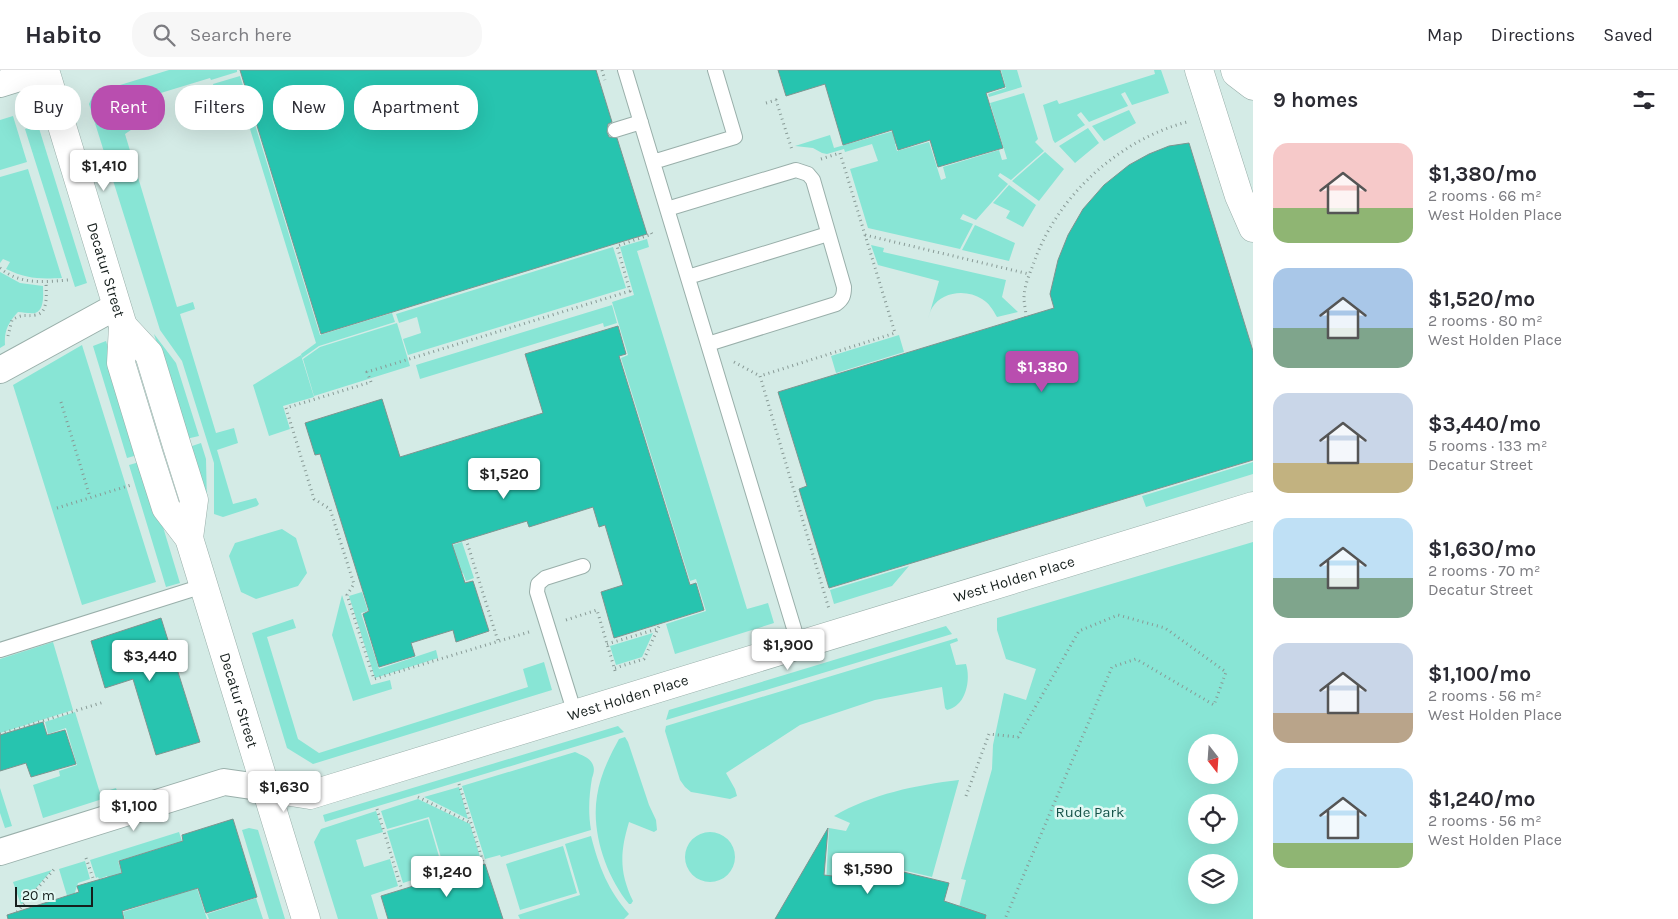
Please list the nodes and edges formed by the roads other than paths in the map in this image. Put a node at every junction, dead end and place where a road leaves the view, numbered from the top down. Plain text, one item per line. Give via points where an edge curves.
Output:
1 (45, 70) edge
2 (625, 70) edge
3 (715, 70) edge
4 (1199, 70) edge
5 (1235, 70) edge
6 (0, 84) edge
7 (1253, 86) edge
8 (641, 122) junction
9 (615, 130) dead end
10 (653, 162) junction
11 (667, 209) junction
12 (1253, 228) edge
13 (828, 234) junction
14 (688, 277) junction
15 (120, 316) junction
16 (708, 344) junction
17 (0, 370) edge
18 (1253, 506) edge
19 (583, 566) dead end
20 (203, 586) junction
21 (799, 645) junction
22 (0, 650) edge
23 (575, 714) junction
24 (266, 788) junction
25 (0, 852) edge
26 (306, 919) edge

1 - 6 street
1 - 15 street, Decatur Street
2 - 8 lane
3 - 10 lane via 735,137
4 - 12 street via 1239,196
5 - 7 street
8 - 9 lane
8 - 10 lane
10 - 11 lane
11 - 13 lane via 796,170 808,174 813,180
11 - 14 lane
13 - 14 lane
13 - 16 lane via 844,287 842,300
14 - 16 lane
15 - 17 street
15 - 20 street, Decatur Street via 121,363 149,455 166,508 189,538
16 - 21 lane
18 - 21 street, West Holden Place
19 - 23 lane via 545,578 538,584 537,592
20 - 22 lane
20 - 24 street, Decatur Street
21 - 23 street, West Holden Place
23 - 24 street, West Holden Place via 310,795
24 - 25 street, West Holden Place via 224,782
24 - 26 street, Decatur Street

